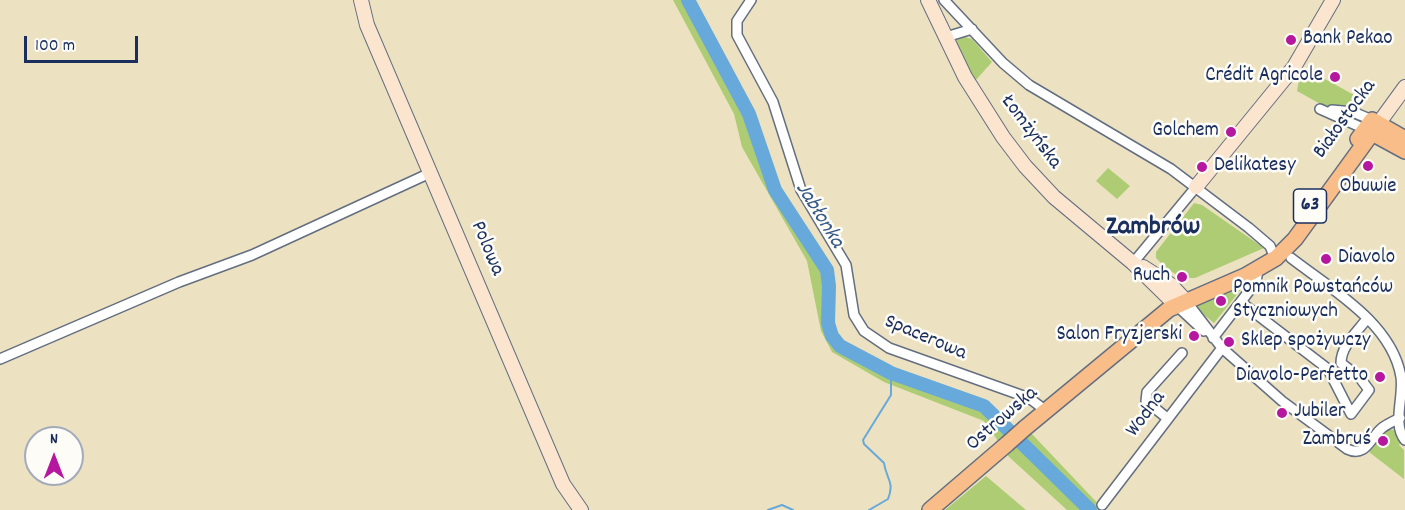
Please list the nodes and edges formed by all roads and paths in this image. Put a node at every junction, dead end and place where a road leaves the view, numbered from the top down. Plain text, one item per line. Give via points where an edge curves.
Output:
1 (361, 0) edge
2 (751, 0) edge
3 (928, 0) edge
4 (944, 0) edge
5 (1333, 0) edge
6 (972, 29) junction
7 (946, 37) junction
8 (1405, 75) edge
9 (1405, 87) edge
10 (1372, 126) junction
11 (1405, 139) edge
12 (1405, 151) edge
13 (430, 173) junction
14 (1196, 187) junction
15 (1272, 251) junction
16 (1290, 258) dead end
17 (1137, 259) junction
18 (1258, 270) junction
19 (1179, 300) junction
20 (1242, 303) junction
21 (1366, 320) junction
22 (1213, 338) junction
23 (1222, 348) junction
24 (1182, 352) dead end
25 (0, 359) edge
26 (1045, 410) junction
27 (1167, 417) junction
28 (1400, 418) junction
29 (1405, 428) edge
30 (1405, 440) edge
31 (1102, 505) dead end
32 (581, 510) edge
33 (930, 510) edge

1 - 13 street, Polowa via 367,25
2 - 26 street, Spacerowa via 740,13 736,29 773,102 801,190 846,265 854,315 864,331 889,348 1029,398
3 - 7 street, Łomżyńska
4 - 6 street
5 - 14 street via 1294,68
6 - 7 street
6 - 14 street via 1029,85
7 - 17 street, Łomżyńska via 965,77 1025,166 1054,197
8 - 10 street, Białostocka
9 - 10 street, Białostocka
10 - 11 main road
10 - 12 main road
10 - 15 main road, Białostocka / 63 via 1289,235
10 - 18 main road, Białostocka / 63 via 1295,239
13 - 25 street via 252,255
13 - 32 street, Polowa via 563,484
14 - 15 street
14 - 17 street
15 - 19 main road, Białostocka / 63
16 - 21 street
17 - 19 street, Łomżyńska
17 - 19 street, Łomżyńska
18 - 19 main road, Białostocka / 63
18 - 20 street via 1256,282
19 - 22 street
19 - 26 main road, Ostrowska
20 - 21 street via 1328,369 1352,414 1369,390 1341,359 1343,350
20 - 22 street
21 - 28 street via 1382,333 1397,364 1402,389
22 - 23 street
23 - 27 street, Wodna
23 - 28 street via 1282,401 1347,449 1360,451 1383,427
24 - 27 street via 1147,392 1146,401
26 - 33 main road, Ostrowska, bridge
27 - 31 street, Wodna
28 - 29 street
28 - 30 street via 1399,429

